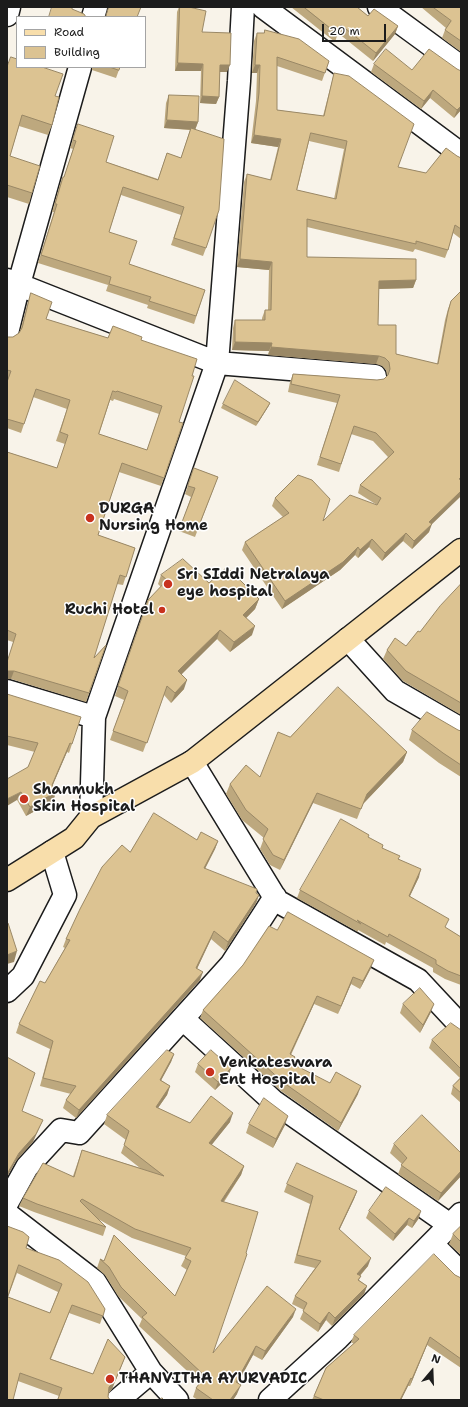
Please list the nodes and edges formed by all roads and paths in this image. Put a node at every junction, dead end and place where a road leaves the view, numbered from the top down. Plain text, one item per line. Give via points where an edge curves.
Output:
1 (9, 7) edge
2 (243, 7) edge
3 (263, 7) edge
4 (379, 7) edge
5 (7, 15) edge
6 (461, 67) edge
7 (80, 68) edge
8 (461, 154) edge
9 (13, 282) edge
10 (7, 333) edge
11 (217, 363) junction
12 (375, 376) dead end
13 (461, 550) edge
14 (348, 639) junction
15 (7, 691) edge
16 (94, 717) junction
17 (461, 729) edge
18 (192, 762) junction
19 (91, 817) junction
20 (52, 852) junction
21 (7, 880) edge
22 (275, 897) junction
23 (7, 991) edge
24 (182, 1019) junction
25 (461, 1026) edge
26 (7, 1203) edge
27 (7, 1214) edge
28 (456, 1219) edge
29 (432, 1244) junction
30 (461, 1273) edge
31 (151, 1373) junction
32 (118, 1400) edge
33 (177, 1400) edge
34 (270, 1400) edge

1 - 5 street
2 - 11 street
3 - 8 street
4 - 6 street
7 - 9 street
9 - 10 street
9 - 11 street
11 - 12 street
11 - 16 street
13 - 14 main road
14 - 17 street via 394,691
14 - 18 main road
15 - 16 street
16 - 19 street
18 - 19 main road
18 - 22 street
19 - 20 main road via 74,838
20 - 21 main road
20 - 23 street via 65,895 23,976
22 - 24 street via 231,965
22 - 25 street via 277,901 418,980
24 - 26 street via 78,1133 61,1130 27,1167
24 - 28 street via 273,1101
27 - 31 street via 95,1282
28 - 29 street
29 - 30 street
29 - 34 street via 338,1338
31 - 32 street
31 - 33 street

